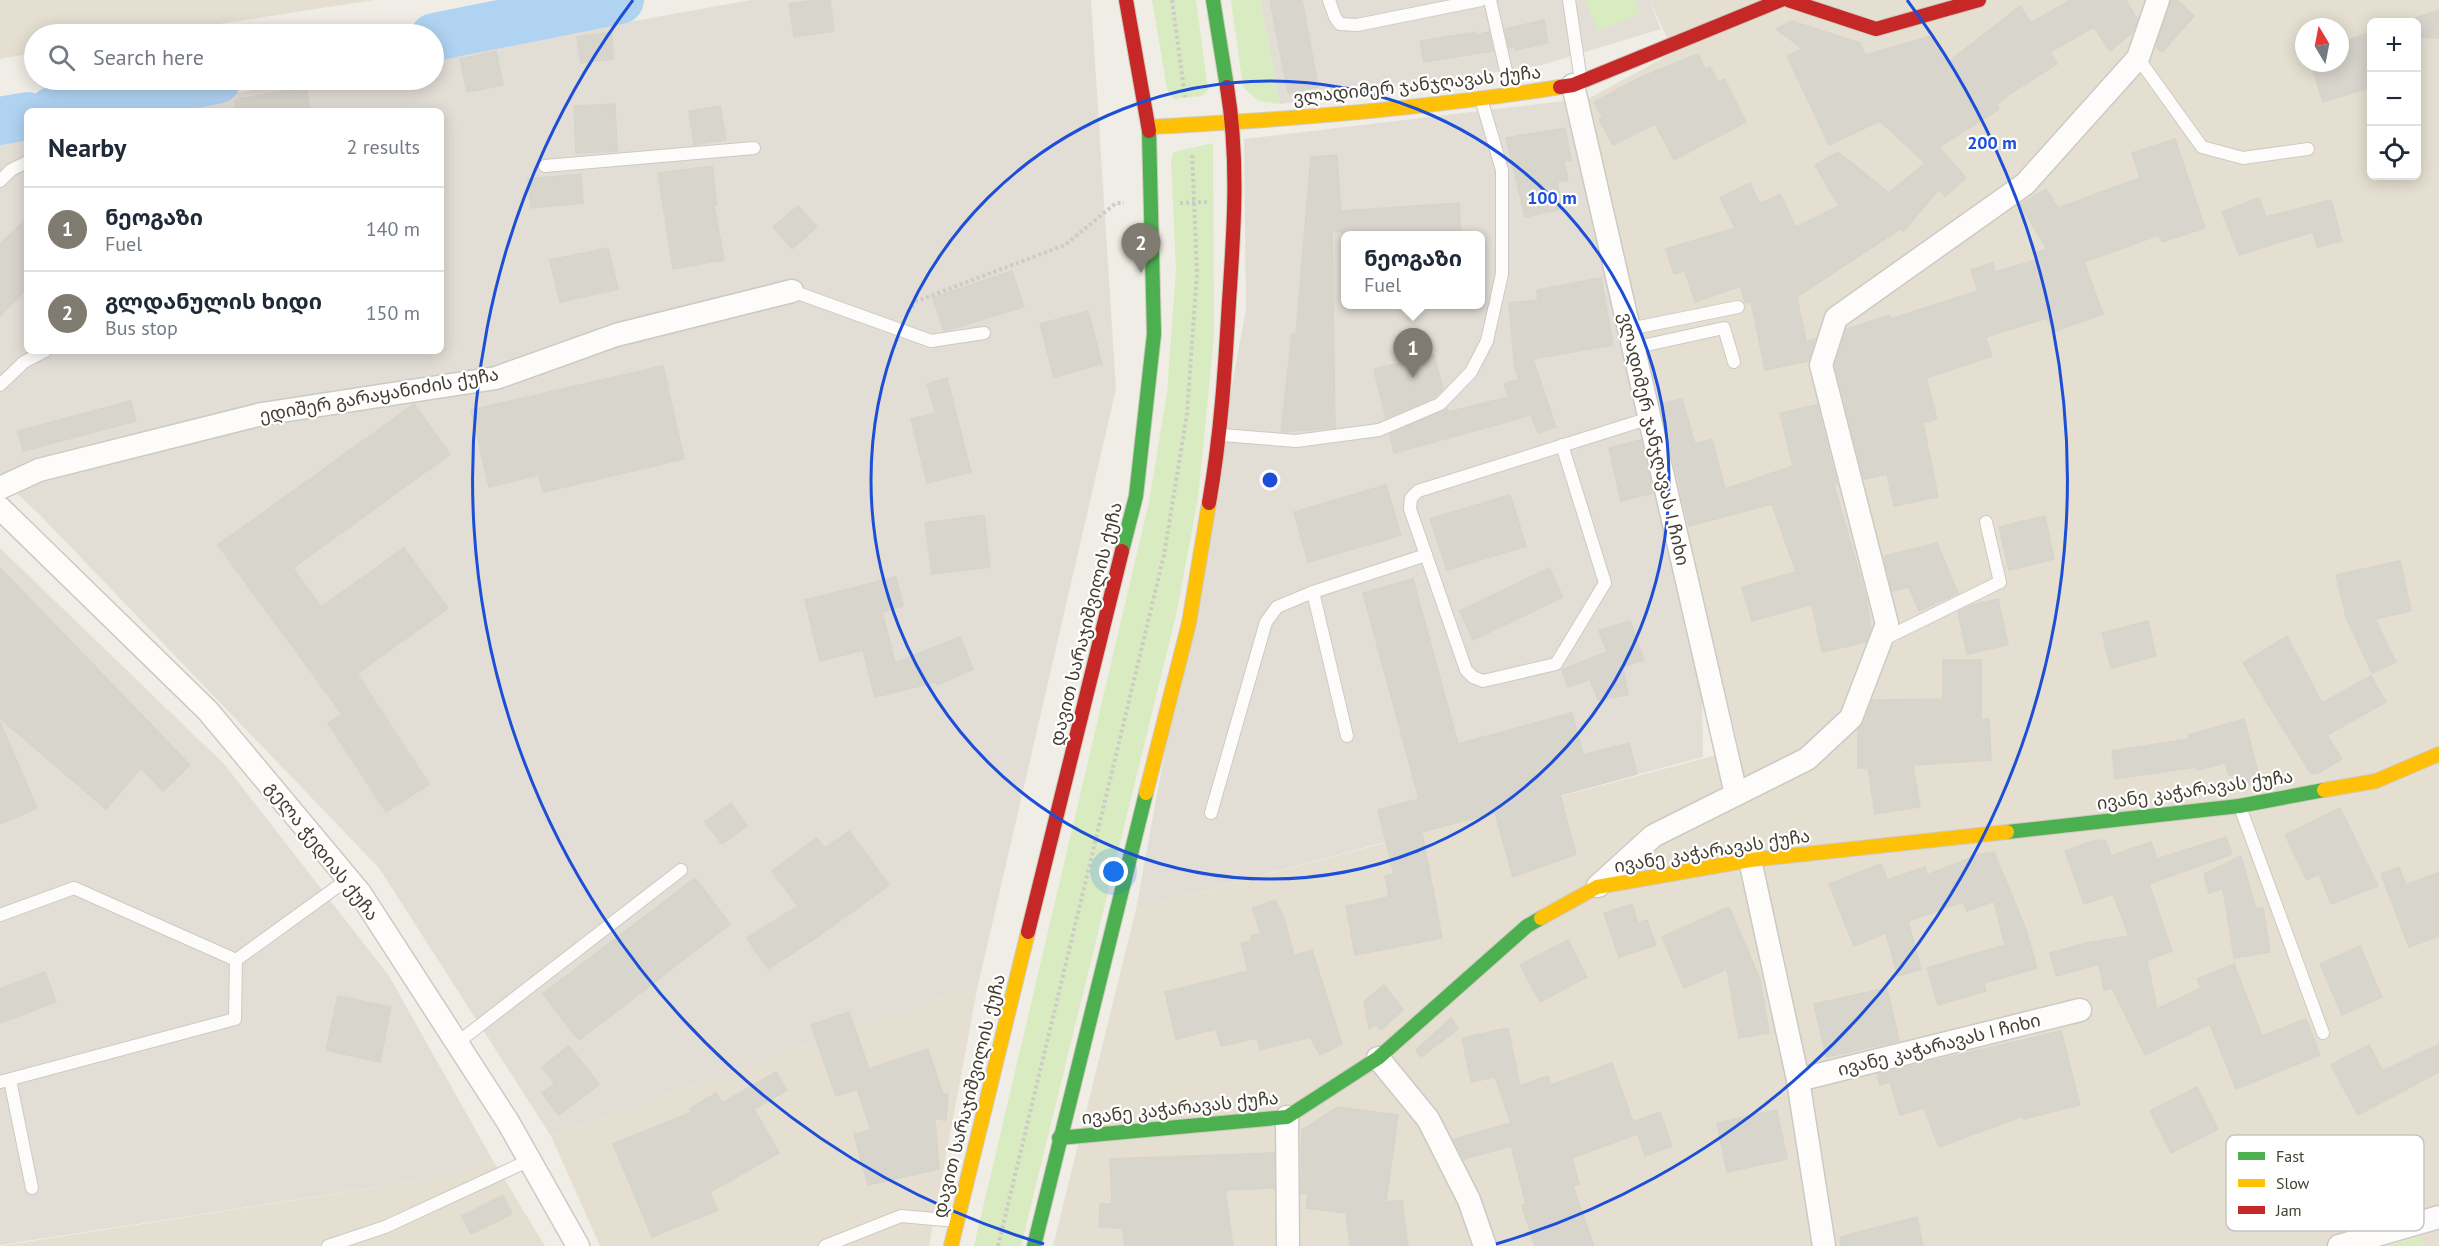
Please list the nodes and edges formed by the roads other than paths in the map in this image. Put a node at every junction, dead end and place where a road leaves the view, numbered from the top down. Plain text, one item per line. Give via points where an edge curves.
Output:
1 (1126, 0) edge
2 (1213, 0) edge
3 (1329, 0) edge
4 (1481, 0) edge
5 (1490, 0) edge
6 (1569, 0) edge
7 (1781, 0) edge
8 (1788, 0) edge
9 (1978, 0) edge
10 (2158, 0) edge
11 (2138, 58) junction
12 (1577, 83) junction
13 (1512, 94) junction
14 (1481, 100) junction
15 (1233, 123) junction
16 (1149, 127) junction
17 (754, 148) dead end
18 (2308, 149) dead end
19 (24, 164) edge
20 (545, 166) dead end
21 (0, 181) edge
22 (792, 291) joint
23 (1738, 307) dead end
24 (984, 333) dead end
25 (1631, 339) junction
26 (39, 354) edge
27 (1734, 362) dead end
28 (0, 385) edge
29 (1650, 418) junction
30 (1221, 435) junction
31 (1562, 445) junction
32 (0, 488) edge
33 (0, 508) edge
34 (1986, 522) dead end
35 (1426, 555) junction
36 (1313, 592) junction
37 (1881, 640) junction
38 (1347, 736) dead end
39 (2439, 754) edge
40 (1736, 794) junction
41 (2239, 806) junction
42 (1211, 813) dead end
43 (1750, 860) junction
44 (681, 870) dead end
45 (348, 879) junction
46 (1597, 888) junction
47 (0, 915) edge
48 (236, 960) junction
49 (2080, 1010) dead end
50 (2324, 1033) dead end
51 (457, 1043) junction
52 (1378, 1058) junction
53 (1798, 1080) junction
54 (5, 1081) edge
55 (1287, 1117) junction
56 (1059, 1138) junction
57 (530, 1160) junction
58 (32, 1188) dead end
59 (2439, 1217) edge
60 (957, 1221) junction
61 (2424, 1221) edge
62 (2390, 1231) edge
63 (328, 1246) edge
64 (578, 1246) edge
65 (825, 1246) edge
66 (951, 1246) edge
67 (1035, 1246) edge
68 (1288, 1246) edge
69 (1485, 1246) edge
70 (1824, 1246) edge
71 (2338, 1246) edge

1 - 16 main road, დავით სარაჯიშვილის ქუჩა
2 - 15 main road
3 - 4 lane via 1340,24 1358,25
5 - 13 lane
6 - 12 lane
7 - 12 main road, ვლადიმერ ჯანჯღავას ქუჩა
8 - 9 main road via 1875,29
10 - 11 street
11 - 18 lane via 2202,147 2243,158
11 - 37 street via 2025,184 1836,318 1821,365 1887,624
12 - 13 main road, ვლადიმერ ჯანჯღავას ქუჩა
12 - 25 street, ვლადიმერ ჯანჯღავას I ჩიხი
13 - 14 main road, ვლადიმერ ჯანჯღავას ქუჩა
14 - 15 main road, ვლადიმერ ჯანჯღავას ქუჩა
14 - 30 lane via 1502,170 1502,274 1487,341 1472,372 1440,404 1379,430 1296,441
15 - 16 main road, ვლადიმერ ჯანჯღავას ქუჩა
15 - 30 main road via 1236,200
16 - 60 main road, დავით სარაჯიშვილის ქუჩა via 1154,334 1136,496
17 - 20 lane
19 - 21 lane
22 - 24 lane via 931,341
22 - 32 street, ედიშერ გარაყანიძის ქუჩა via 616,335 496,378 262,414 39,470
23 - 25 lane
25 - 27 lane via 1724,328
25 - 29 street, ვლადიმერ ჯანჯღავას I ჩიხი
26 - 28 lane via 24,362
29 - 31 lane
29 - 40 street, ვლადიმერ ჯანჯღავას I ჩიხი
30 - 56 main road via 1189,623
31 - 35 lane via 1418,491 1411,498 1410,509
31 - 35 lane via 1605,583 1556,664 1483,681 1473,677 1466,670
33 - 45 street, გელა ჭედიას ქუჩა via 208,711
34 - 37 lane via 2000,582
35 - 36 lane
36 - 38 lane
36 - 42 lane via 1277,607 1266,622
37 - 40 street via 1851,718 1807,759
39 - 41 main road, ივანე კაჭარავას ქუჩა via 2376,781
40 - 46 street via 1653,836
41 - 43 main road, ივანე კაჭარავას ქუჩა
41 - 50 lane
43 - 46 main road, ივანე კაჭარავას ქუჩა
43 - 53 street
44 - 51 lane
45 - 48 lane
45 - 51 street, გელა ჭედიას ქუჩა
46 - 52 main road, ივანე კაჭარავას ქუჩა via 1527,926
47 - 48 lane via 74,888
48 - 54 lane via 236,1019
49 - 53 street, ივანე კაჭარავას I ჩიხი
51 - 57 street, გელა ჭედიას ქუჩა
52 - 55 main road, ივანე კაჭარავას ქუჩა
52 - 69 street via 1428,1119 1470,1200
53 - 70 street
54 - 58 lane
55 - 56 main road, ივანე კაჭარავას ქუჩა
55 - 68 street
56 - 67 main road
57 - 63 lane via 386,1227
57 - 64 street, გელა ჭედიას ქუჩა
59 - 61 street
60 - 65 lane via 901,1216
60 - 66 main road, დავით სარაჯიშვილის ქუჩა
62 - 71 street

